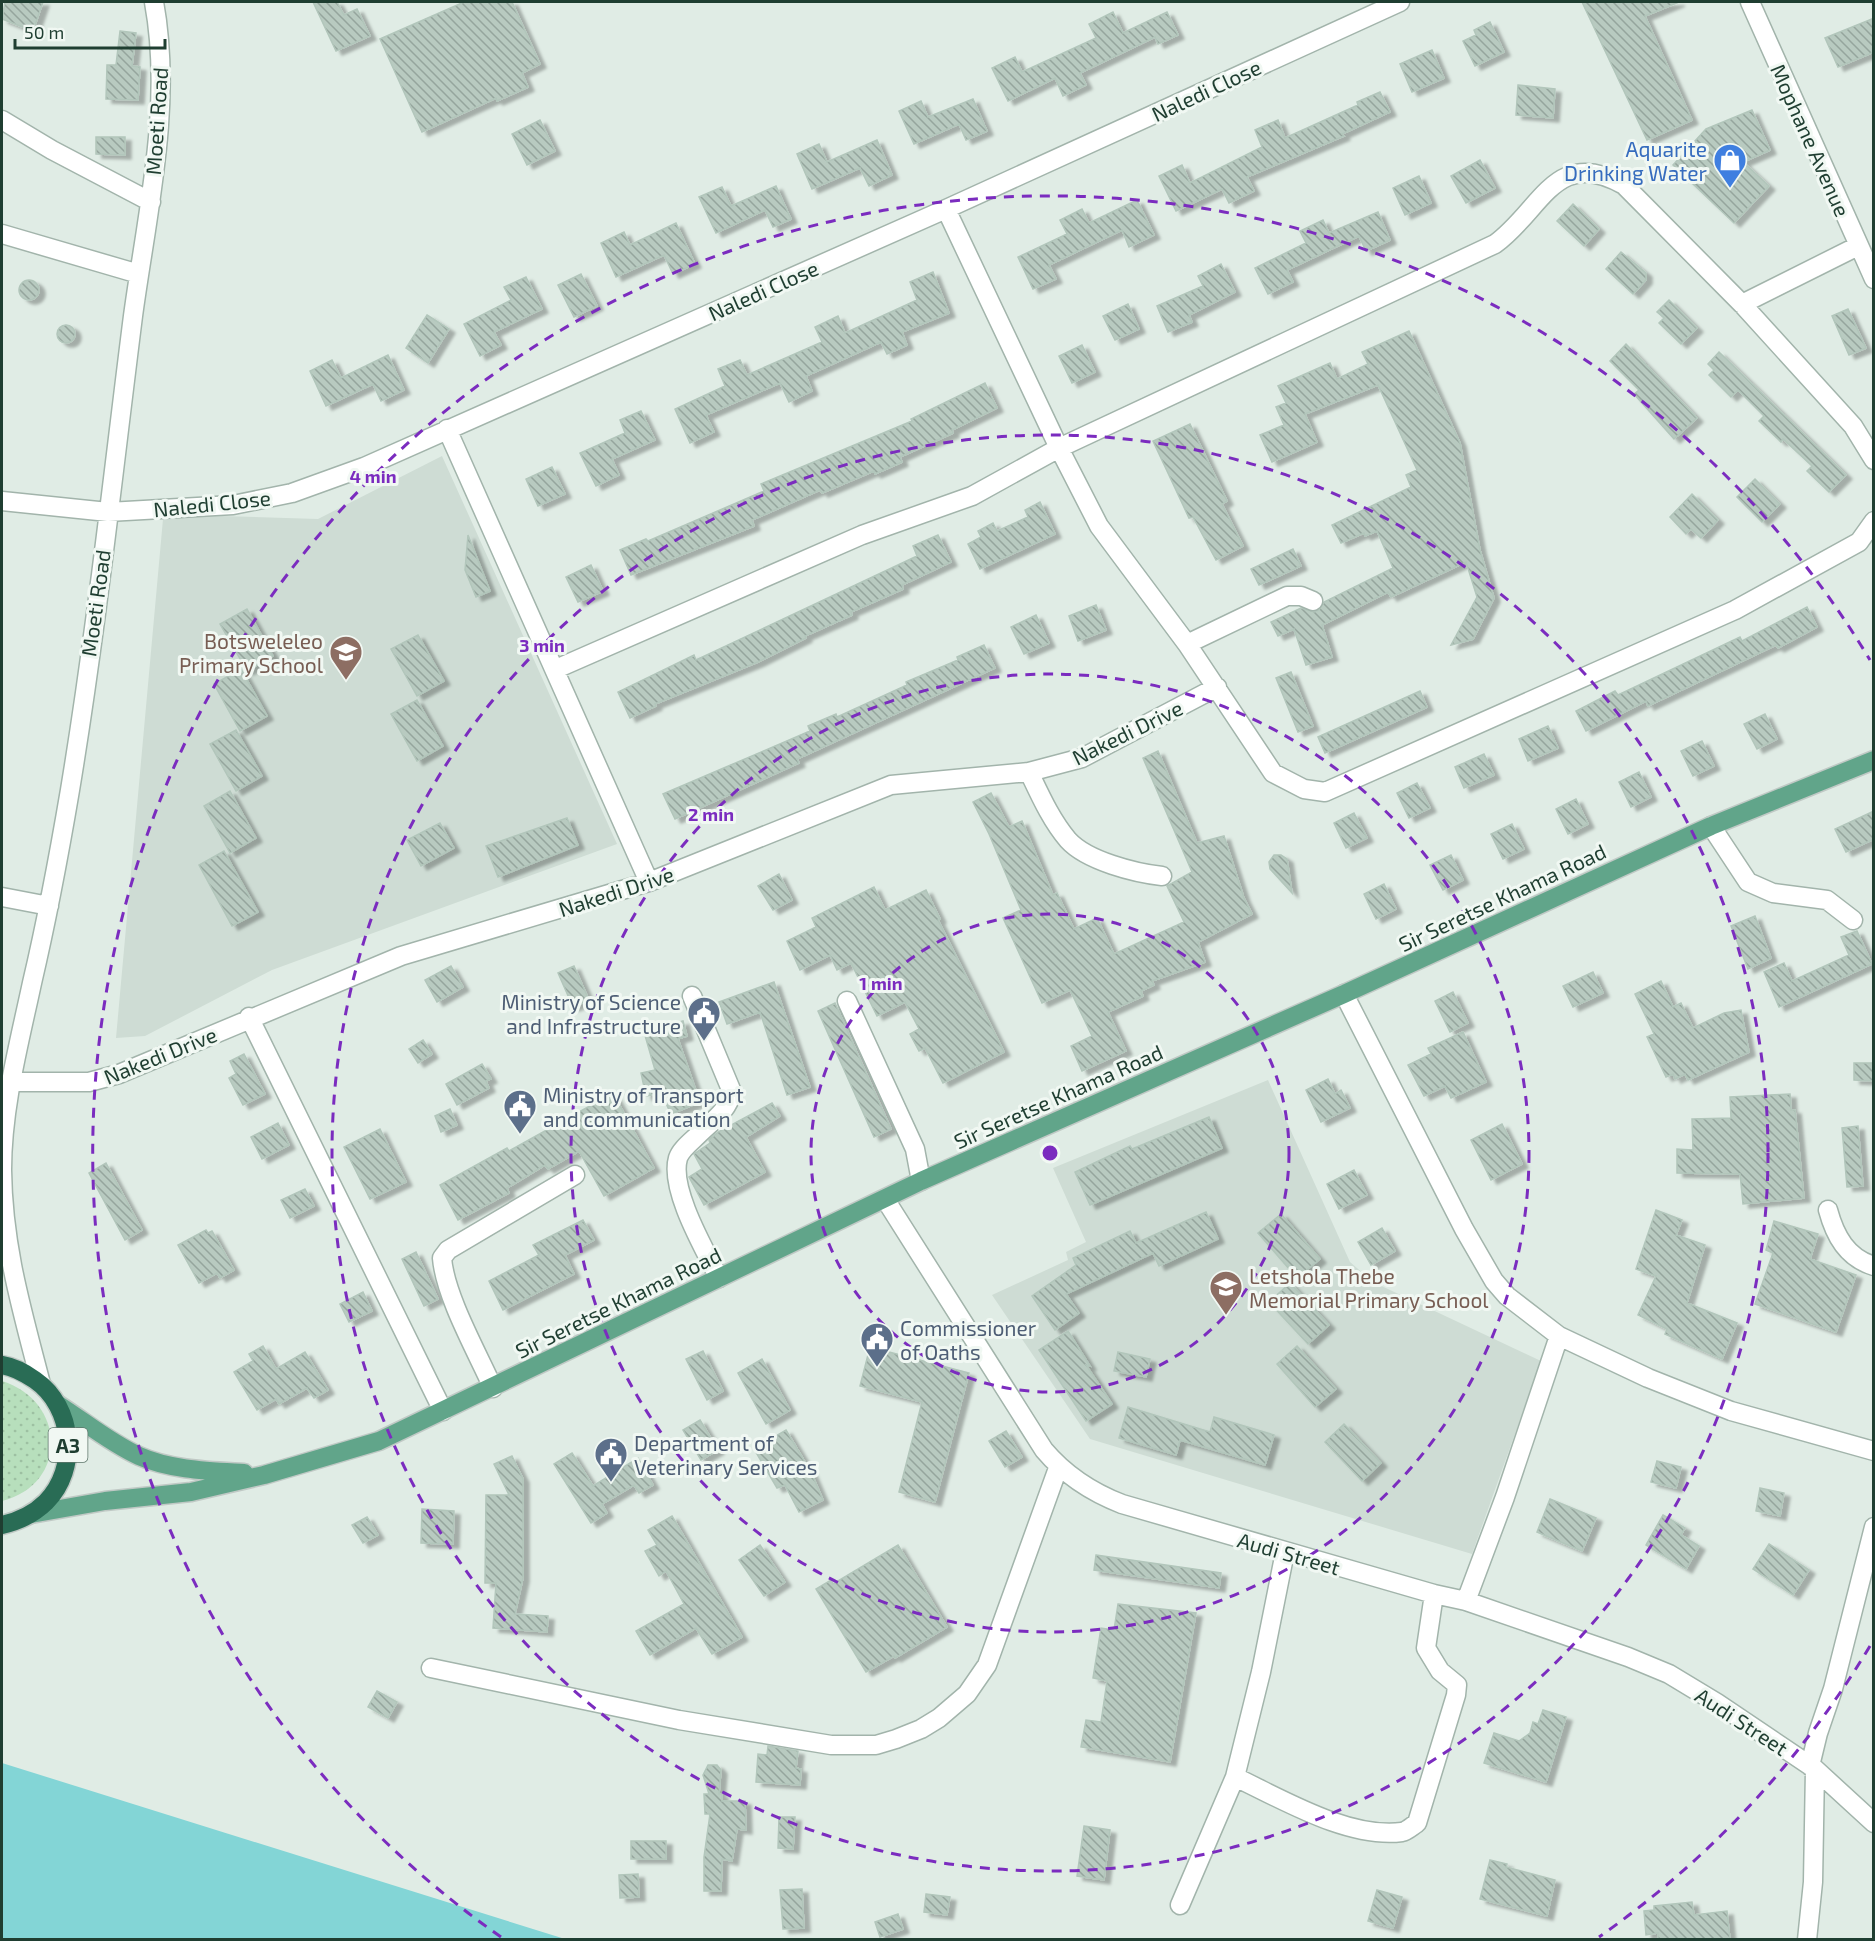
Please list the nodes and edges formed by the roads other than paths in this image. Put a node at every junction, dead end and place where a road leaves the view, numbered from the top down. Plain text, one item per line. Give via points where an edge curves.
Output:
1 (154, 2) edge
2 (1400, 2) edge
3 (1750, 2) edge
4 (2, 120) edge
5 (151, 202) junction
6 (946, 209) junction
7 (2, 234) edge
8 (1858, 246) junction
9 (139, 274) junction
10 (1874, 279) edge
11 (1742, 304) junction
12 (447, 429) junction
13 (1059, 448) junction
14 (1874, 460) edge
15 (2, 501) edge
16 (108, 512) junction
17 (1874, 521) edge
18 (1313, 601) dead end
19 (1187, 644) junction
20 (556, 669) junction
21 (1217, 687) junction
22 (1874, 760) edge
23 (1029, 772) junction
24 (1711, 826) junction
25 (1162, 876) dead end
26 (649, 882) junction
27 (2, 897) edge
28 (49, 906) junction
29 (1853, 920) dead end
30 (1344, 994) junction
31 (692, 996) dead end
32 (848, 1001) dead end
33 (249, 1017) junction
34 (11, 1082) junction
35 (575, 1175) dead end
36 (921, 1181) junction
37 (885, 1199) junction
38 (2, 1205) edge
39 (1828, 1210) dead end
40 (1874, 1266) edge
41 (719, 1278) junction
42 (1559, 1336) junction
43 (2, 1365) edge
44 (41, 1384) junction
45 (493, 1388) junction
46 (57, 1404) junction
47 (443, 1411) junction
48 (1874, 1451) edge
49 (1059, 1468) junction
50 (264, 1475) junction
51 (26, 1517) junction
52 (2, 1525) edge
53 (1874, 1527) edge
54 (2, 1538) edge
55 (1285, 1552) junction
56 (1434, 1594) junction
57 (1466, 1601) junction
58 (431, 1668) dead end
59 (1813, 1768) junction
60 (1235, 1777) junction
61 (1874, 1823) edge
62 (1180, 1905) dead end
63 (1807, 1940) edge

1 - 5 street, Moeti Road via 162,83
2 - 6 street, Naledi Close
3 - 8 street, Mophane Avenue
4 - 5 street
5 - 9 street, Moeti Road
6 - 12 street, Naledi Close
6 - 13 street
7 - 9 street
8 - 10 street, Mophane Avenue
8 - 11 street
9 - 16 street, Moeti Road
11 - 13 street via 1624,185 1604,174 1573,173 1558,180 1517,226 1495,244
11 - 14 street via 1853,426
12 - 16 street, Naledi Close via 364,467 265,500
12 - 20 street
13 - 19 street via 1099,526
13 - 20 street via 972,496 862,535
15 - 16 street, Naledi Close
16 - 28 street, Moeti Road
17 - 21 street via 1859,542 1735,610 1325,792 1304,789 1273,773
18 - 19 street via 1287,596
19 - 21 street
20 - 26 street
21 - 23 street, Nakedi Drive via 1082,758
22 - 24 main road, Sir Seretse Khama Road
23 - 25 street via 1070,842 1128,872
23 - 26 street, Nakedi Drive via 891,785
24 - 29 street via 1748,882 1773,893 1827,900
24 - 30 main road, Sir Seretse Khama Road
26 - 33 street, Nakedi Drive via 401,956
27 - 28 street
28 - 34 street, Moeti Road
30 - 36 main road, Sir Seretse Khama Road
30 - 42 street via 1494,1281 1507,1296
31 - 41 street via 732,1092 729,1105 678,1157 677,1168 682,1202
32 - 36 street via 915,1149
33 - 34 street, Nakedi Drive via 147,1064 89,1082
33 - 47 street
34 - 38 street, Moeti Road
35 - 45 street via 448,1250 442,1258 461,1318
36 - 37 main road, Sir Seretse Khama Road
37 - 41 main road, Sir Seretse Khama Road
37 - 49 street, Audi Street
38 - 44 street, Moeti Road via 14,1286
39 - 40 street via 1834,1231 1846,1249 1861,1262
41 - 45 main road, Sir Seretse Khama Road
42 - 48 street via 1731,1411
42 - 57 street
43 - 44 highway, A3
44 - 46 highway, A3
45 - 47 main road, Sir Seretse Khama Road
46 - 50 main road, Sir Seretse Khama Road via 141,1457 213,1471
46 - 51 highway, A3 via 66,1423 66,1465 47,1501
47 - 50 main road, Sir Seretse Khama Road via 379,1441
49 - 55 street, Audi Street via 1086,1488 1122,1504
49 - 58 street via 987,1665 967,1694 939,1718 921,1729 876,1745 831,1745 679,1720
50 - 51 main road, Sir Seretse Khama Road via 191,1492 105,1501
51 - 52 highway, A3
51 - 54 highway, A3
53 - 59 street via 1818,1733
55 - 56 street, Audi Street
55 - 60 street
56 - 57 street, Audi Street
56 - 60 street via 1426,1648 1440,1671 1456,1685 1456,1695 1417,1822 1404,1832 1347,1825 1316,1815
57 - 59 street, Audi Street via 1669,1674
59 - 61 street, Audi Street
59 - 63 street via 1813,1882
60 - 62 street

